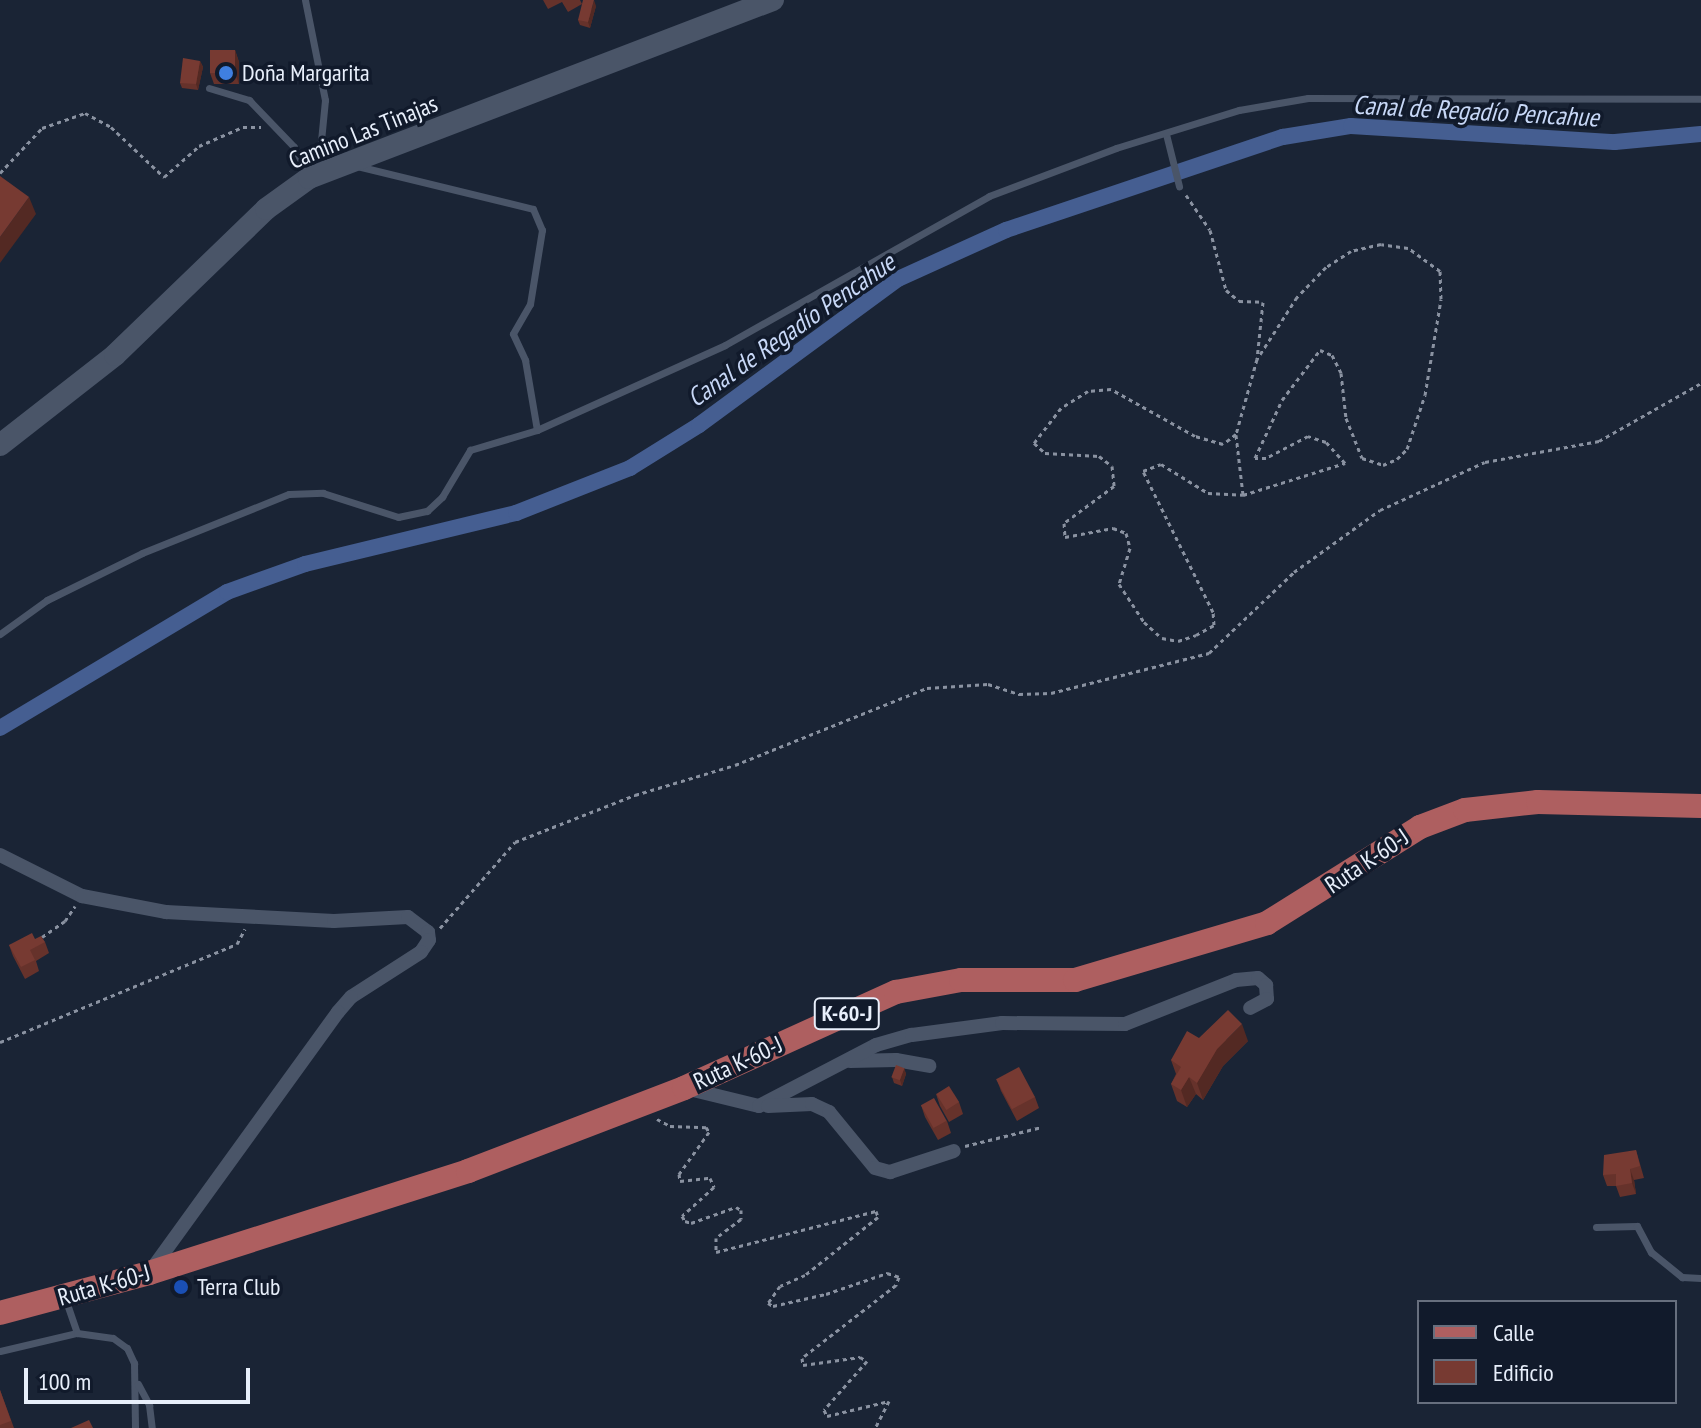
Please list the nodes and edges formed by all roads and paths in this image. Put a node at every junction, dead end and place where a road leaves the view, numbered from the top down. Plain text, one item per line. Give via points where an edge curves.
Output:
1 (305, 0) edge
2 (773, 0) edge
3 (209, 88) dead end
4 (1701, 99) edge
5 (277, 127) junction
6 (1166, 134) junction
7 (351, 165) junction
8 (0, 173) edge
9 (313, 177) junction
10 (1179, 186) joint
11 (1257, 359) junction
12 (1701, 383) edge
13 (537, 430) junction
14 (1236, 434) junction
15 (0, 445) edge
16 (1243, 495) junction
17 (0, 634) edge
18 (1701, 806) edge
19 (0, 855) edge
20 (82, 896) junction
21 (251, 919) junction
22 (42, 937) edge
23 (429, 940) junction
24 (1250, 1008) dead end
25 (0, 1042) edge
26 (846, 1061) junction
27 (929, 1066) dead end
28 (684, 1088) junction
29 (759, 1106) junction
30 (636, 1107) junction
31 (1042, 1127) dead end
32 (954, 1151) joint
33 (1596, 1227) dead end
34 (149, 1273) junction
35 (1701, 1278) edge
36 (65, 1298) junction
37 (0, 1313) edge
38 (77, 1333) junction
39 (0, 1351) edge
40 (137, 1382) junction
41 (135, 1428) edge
42 (152, 1428) edge
43 (875, 1428) edge

1 - 9 lane via 325,100 325,132
2 - 7 street, Camino Las Tinajas
3 - 5 lane via 249,100
4 - 6 lane via 1308,98 1239,110
5 - 8 path via 243,127 199,146 164,177 111,127 85,113 42,128
5 - 9 lane
6 - 10 lane
6 - 13 lane via 989,196 725,345
7 - 9 street, Camino Las Tinajas
7 - 13 lane via 533,209 542,230 530,304 513,334 525,360
9 - 15 street, Camino Las Tinajas via 266,209 115,355
10 - 11 path via 1210,230 1226,290 1239,301 1263,302
11 - 14 path
11 - 16 path via 1297,297 1351,251 1381,244 1408,248 1440,271 1441,299 1425,395 1407,449 1383,465 1362,458 1346,418 1341,373 1332,355 1320,350 1282,400 1255,458 1266,458 1308,436 1326,442 1345,463
12 - 23 path via 1599,441 1485,462 1380,510 1294,572 1209,653 1189,662 1051,693 1019,694 988,684 927,688 735,765 635,795 515,842
13 - 17 lane via 470,450 442,497 427,511 398,517 323,493 289,494 142,553 47,600
14 - 16 path
14 - 16 path via 1223,444 1195,436 1111,389 1088,391 1061,408 1034,443 1045,453 1099,456 1112,466 1114,486 1064,523 1065,537 1113,528 1126,533 1130,548 1119,584 1144,622 1170,640 1214,625 1213,612 1143,471 1161,464 1208,493
18 - 28 main road, Ruta K-60-J / K-60-J via 1538,802 1465,810 1420,827 1267,923 1075,980 961,980 896,992
19 - 20 street
20 - 21 street via 166,912
20 - 22 path via 65,921
21 - 23 street via 408,917 424,926
21 - 25 path via 237,944
23 - 34 street via 407,963 351,997 338,1012
24 - 26 street via 1267,999 1266,985 1258,978 1236,980 1125,1024 957,1027 876,1045
26 - 27 street via 896,1060
26 - 29 street
28 - 29 street
28 - 30 main road, Ruta K-60-J / K-60-J
29 - 32 street via 812,1104 829,1112 875,1168 890,1172
30 - 34 main road, Ruta K-60-J / K-60-J via 468,1171
30 - 43 path via 670,1126 706,1127 709,1132 679,1174 680,1181 710,1178 714,1187 682,1216 685,1221 741,1210 741,1219 716,1238 716,1252 876,1211 878,1217 805,1275 780,1286 768,1303 826,1294 887,1273 899,1277 802,1358 803,1365 860,1357 867,1361 824,1410 827,1416 889,1401
31 - 32 path via 981,1139
33 - 35 lane via 1637,1226 1651,1252 1682,1277
34 - 36 main road, Ruta K-60-J / K-60-J
36 - 37 main road, Ruta K-60-J / K-60-J
36 - 38 lane
38 - 39 lane
38 - 40 lane via 105,1336 127,1348
40 - 41 lane
40 - 42 lane via 149,1405

